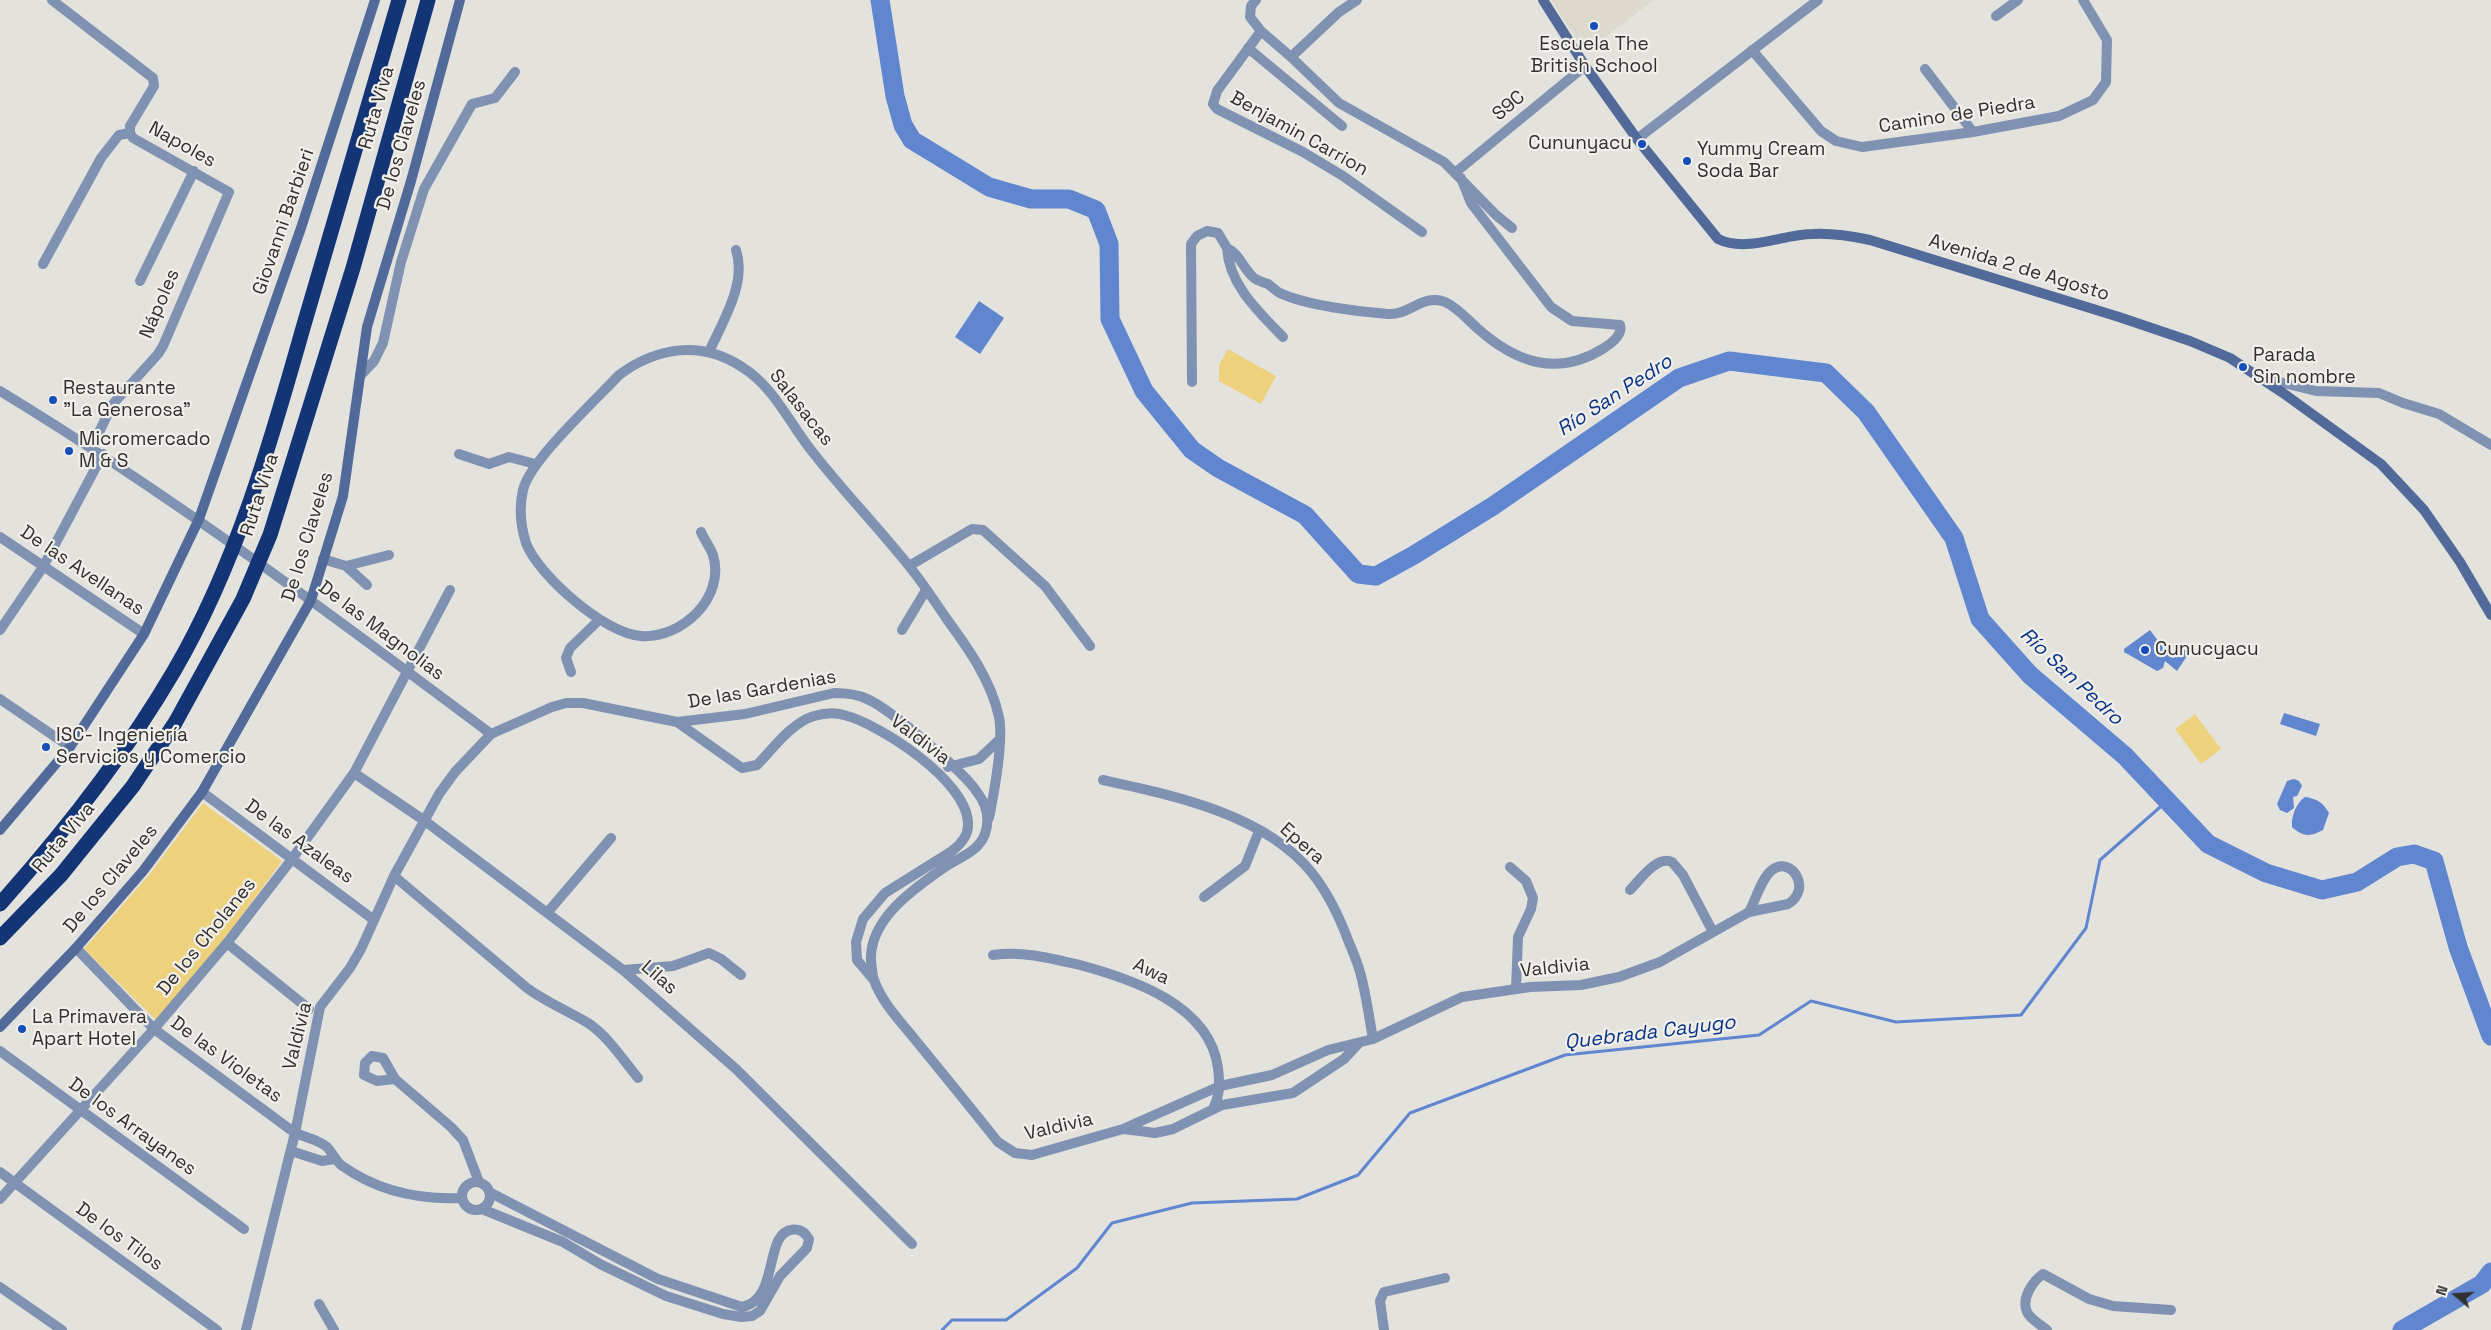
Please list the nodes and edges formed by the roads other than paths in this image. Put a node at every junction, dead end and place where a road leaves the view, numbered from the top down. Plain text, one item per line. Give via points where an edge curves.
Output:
1 (52, 0) edge
2 (376, 0) edge
3 (399, 0) edge
4 (428, 0) edge
5 (460, 0) edge
6 (1256, 0) edge
7 (1357, 0) edge
8 (1543, 0) edge
9 (1818, 0) edge
10 (2018, 0) edge
11 (2082, 0) edge
12 (1996, 16) dead end
13 (1261, 31) junction
14 (1248, 48) junction
15 (1752, 50) junction
16 (1291, 57) junction
17 (1585, 66) junction
18 (1925, 69) dead end
19 (515, 72) dead end
20 (1342, 126) dead end
21 (1973, 132) junction
22 (130, 133) junction
23 (1637, 138) junction
24 (194, 171) junction
25 (1459, 175) junction
26 (228, 190) joint
27 (1512, 228) dead end
28 (1422, 232) dead end
29 (1227, 248) junction
30 (736, 250) dead end
31 (43, 264) dead end
32 (140, 281) dead end
33 (1283, 337) dead end
34 (709, 352) junction
35 (360, 376) junction
36 (2256, 376) junction
37 (1192, 382) dead end
38 (0, 390) edge
39 (2491, 445) edge
40 (92, 447) junction
41 (103, 454) junction
42 (459, 454) dead end
43 (535, 464) junction
44 (199, 519) junction
45 (701, 532) dead end
46 (0, 538) edge
47 (389, 555) dead end
48 (323, 559) junction
49 (346, 566) junction
50 (909, 566) junction
51 (43, 567) junction
52 (367, 585) dead end
53 (450, 590) dead end
54 (926, 590) junction
55 (311, 600) junction
56 (2491, 615) edge
57 (599, 620) junction
58 (0, 630) edge
59 (902, 630) dead end
60 (144, 634) junction
61 (1090, 646) dead end
62 (408, 672) junction
63 (571, 672) dead end
64 (0, 699) edge
65 (677, 722) junction
66 (491, 734) junction
67 (998, 741) junction
68 (70, 747) junction
69 (952, 766) junction
70 (936, 770) junction
71 (354, 773) junction
72 (1103, 780) dead end
73 (202, 792) junction
74 (989, 819) junction
75 (424, 821) junction
76 (0, 830) edge
77 (1259, 831) junction
78 (610, 838) dead end
79 (292, 860) junction
80 (940, 864) junction
81 (1510, 867) dead end
82 (394, 876) junction
83 (1630, 890) dead end
84 (1204, 898) dead end
85 (0, 904) edge
86 (1749, 912) junction
87 (547, 913) junction
88 (374, 920) junction
89 (1713, 932) junction
90 (0, 938) edge
91 (227, 943) junction
92 (76, 948) junction
93 (993, 955) dead end
94 (623, 970) junction
95 (740, 975) dead end
96 (874, 980) junction
97 (1516, 989) junction
98 (309, 1009) dead end
99 (0, 1027) edge
100 (154, 1029) junction
101 (1373, 1039) junction
102 (1358, 1044) junction
103 (0, 1051) edge
104 (638, 1078) dead end
105 (395, 1079) dead end
106 (1220, 1086) junction
107 (1213, 1109) junction
108 (80, 1111) junction
109 (1123, 1129) junction
110 (295, 1133) junction
111 (291, 1151) junction
112 (334, 1159) junction
113 (0, 1172) edge
114 (479, 1182) junction
115 (16, 1183) junction
116 (489, 1192) junction
117 (462, 1198) junction
118 (0, 1199) edge
119 (482, 1208) junction
120 (244, 1230) dead end
121 (912, 1244) dead end
122 (1445, 1278) dead end
123 (0, 1287) edge
124 (319, 1304) dead end
125 (2171, 1310) dead end
126 (62, 1330) edge
127 (217, 1330) edge
128 (246, 1330) edge
129 (334, 1330) edge
130 (1384, 1330) edge
131 (2047, 1330) edge

1 - 22 street, Napoles via 153,78 154,86 130,126
2 - 44 main road, Giovanni Barbieri via 301,228
3 - 85 highway, Ruta Viva via 265,462 207,606 175,670 116,762 58,839
4 - 90 highway, Ruta Viva via 353,268 270,535 243,599 175,723 133,786 61,875
5 - 35 main road, De los Claveles via 411,181 366,328
6 - 13 street via 1251,6 1250,17
7 - 16 street via 1339,12
8 - 17 main road, Avenida 2 de Agosto
9 - 15 street
10 - 12 street
11 - 21 street, Camino de Piedra via 2107,40 2106,82 2093,100 2059,116
13 - 14 street, Benjamin Carrion
13 - 16 street
14 - 20 street
14 - 28 street, Benjamin Carrion via 1217,90 1213,104 1217,109 1304,152
15 - 21 street, Camino de Piedra via 1821,132 1836,141 1862,147
15 - 23 street
16 - 25 street via 1339,104 1444,162
17 - 23 main road, Avenida 2 de Agosto
17 - 25 street, S9C
18 - 21 street
19 - 35 street via 495,98 472,104 424,189 401,262 383,344 374,361
22 - 24 street, Napoles via 133,138
22 - 31 street via 118,135 101,158
23 - 36 main road, Avenida 2 de Agosto via 1709,229 1726,243 1748,244 1811,234 1870,240 2190,341 2230,358
24 - 26 street, Napoles
24 - 32 street
25 - 27 street
25 - 29 street via 1471,203 1551,307 1572,320 1620,325 1619,336 1611,344 1597,353 1567,362 1525,360 1496,344 1446,302 1430,300 1395,315 1310,302 1280,293 1255,279
26 - 40 street, Nápoles via 229,195 163,346 112,405
29 - 33 street via 1232,273 1245,296
29 - 37 street via 1218,233 1207,231 1191,244
30 - 34 street via 740,262 738,281
34 - 43 street, Salasacas via 676,350 636,362 619,374
34 - 50 street, Salasacas via 742,366 763,383 811,451
35 - 48 main road, De los Claveles via 343,496
36 - 39 street via 2324,392 2379,392 2439,414
36 - 56 main road, Avenida 2 de Agosto via 2381,464 2424,510
38 - 40 street, De las Magnolias
40 - 41 street, De las Magnolias
41 - 44 street, De las Magnolias
41 - 51 street
42 - 43 street via 489,464 509,458
43 - 57 street, Salasacas via 523,490 521,522 526,544 542,567 575,602
44 - 55 street, De las Magnolias
44 - 60 main road
45 - 57 street, Salasacas via 713,556 714,576 701,610 686,623 663,634 640,636
46 - 51 street, De las Avellanas
47 - 49 street
48 - 49 street
48 - 55 main road, De los Claveles
49 - 52 street
50 - 54 street, Salasacas
50 - 61 street via 972,529 983,530 1045,586
51 - 58 street
51 - 60 street, De las Avellanas
53 - 62 street, De los Cholanes
54 - 59 street
54 - 67 street, Salasacas via 974,657 999,717
55 - 62 street, De las Magnolias
55 - 73 main road, De los Claveles
57 - 63 street via 570,648 566,658
60 - 68 main road
62 - 66 street, De las Magnolias
62 - 71 street, De los Cholanes
64 - 68 street
65 - 66 street, De las Gardenias via 583,703 566,703
65 - 69 street, De las Gardenias via 745,714 846,693 868,699 884,709
65 - 70 street, Valdivia via 742,768 750,768 757,766 791,730 812,717 842,714 884,732
66 - 75 street, Valdivia via 455,772
67 - 69 street via 979,759
67 - 74 street, Salasacas via 996,784
68 - 76 main road
69 - 70 street
69 - 74 street, De las Gardenias via 977,791
70 - 80 street, Valdivia via 967,812 968,824 962,843
71 - 75 street, Lilas
71 - 79 street, De los Cholanes
72 - 77 street, Epera via 1192,800
73 - 79 street, De las Azaleas
73 - 92 main road, De los Claveles via 143,871
74 - 80 street via 981,842
75 - 82 street, Valdivia
75 - 87 street, Lilas
77 - 84 street via 1245,866
77 - 101 street, Epera via 1312,873 1336,910 1360,971
78 - 87 street
79 - 88 street, De las Azaleas
79 - 91 street, De los Cholanes
80 - 96 street via 890,911 880,927 871,960
80 - 96 street, Valdivia via 885,892 863,919 856,942 857,960
81 - 97 street via 1526,881 1532,898 1531,909 1518,937
82 - 88 street, Valdivia
82 - 104 street via 527,988 589,1024
83 - 89 street via 1656,863 1662,860 1672,862 1683,875
86 - 86 street, Valdivia via 1793,900 1799,889 1793,871 1784,867 1772,870
86 - 89 street, Valdivia
87 - 94 street, Lilas
88 - 110 street, Valdivia via 350,968 320,1007
89 - 97 street, Valdivia via 1660,962 1619,977 1581,985
91 - 98 street
91 - 100 street, De los Cholanes
92 - 99 main road, De los Claveles
92 - 100 street, De las Violetas
93 - 106 street, Awa via 1033,953 1110,973 1167,998 1191,1018 1211,1046
94 - 95 street via 673,966 713,953
94 - 121 street, Lilas via 736,1069
96 - 109 street, Valdivia via 890,1008 998,1142 1015,1153 1032,1155
97 - 101 street, Valdivia via 1462,997
100 - 108 street, De los Cholanes
100 - 110 street, De las Violetas
101 - 102 street, Valdivia
102 - 106 street, Valdivia via 1328,1050 1272,1075
102 - 107 street, Valdivia via 1344,1059 1293,1093
103 - 108 street, De los Arrayanes
105 - 114 street via 463,1140
106 - 107 street, Awa
106 - 109 street, Valdivia
107 - 109 street, Valdivia via 1173,1129 1155,1133
108 - 115 street, De los Cholanes
108 - 120 street, De los Arrayanes
110 - 111 street, Valdivia
110 - 112 street, De las Violetas via 322,1143
111 - 112 street via 322,1161
111 - 128 street, Valdivia
112 - 117 street via 372,1184 390,1191 437,1199
113 - 115 street, De los Tilos
114 - 116 street
114 - 117 street via 470,1183
115 - 118 street, De los Cholanes
115 - 127 street, De los Tilos
116 - 119 street
116 - 119 street via 658,1279 742,1307 749,1305 762,1292 782,1234 798,1229 809,1238 807,1248 780,1276 760,1311 742,1317 666,1296 563,1242
117 - 119 street via 469,1208
122 - 130 street via 1384,1292 1380,1301
123 - 126 street
124 - 129 street
125 - 131 street via 2113,1306 2089,1299 2043,1274 2034,1280 2028,1291 2026,1307 2027,1314

